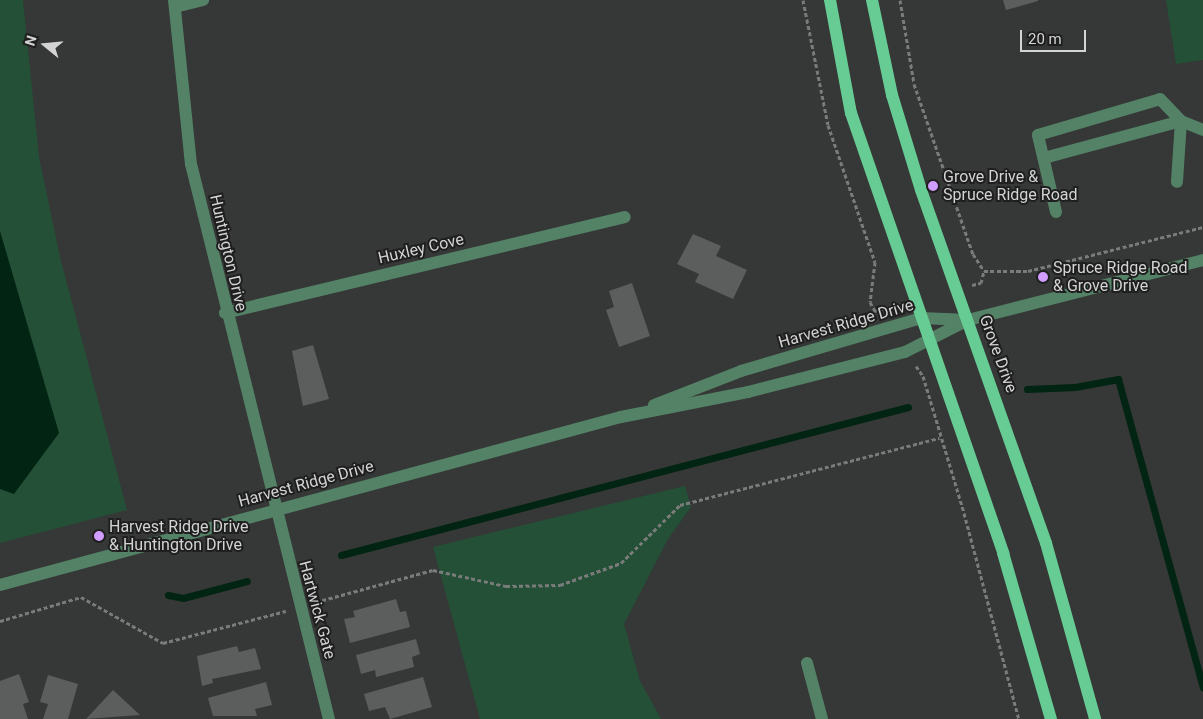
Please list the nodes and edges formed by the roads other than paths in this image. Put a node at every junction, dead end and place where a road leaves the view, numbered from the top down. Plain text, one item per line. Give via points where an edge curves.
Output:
1 (203, 0) edge
2 (830, 0) edge
3 (872, 0) edge
4 (175, 4) edge
5 (1181, 121) junction
6 (1203, 130) edge
7 (1044, 158) junction
8 (1177, 182) dead end
9 (1056, 212) dead end
10 (625, 217) dead end
11 (1203, 260) edge
12 (225, 313) junction
13 (921, 318) junction
14 (968, 320) junction
15 (930, 342) junction
16 (621, 417) junction
17 (274, 509) junction
18 (0, 585) edge
19 (807, 663) dead end
20 (329, 719) edge
21 (822, 719) edge
22 (1051, 719) edge
23 (1095, 719) edge

1 - 4 street
2 - 13 main road via 851,113
3 - 14 main road, Grove Drive via 892,95 921,190
4 - 12 street, Huntington Drive via 191,164
5 - 6 street
5 - 7 street
5 - 7 street via 1160,99 1038,135
5 - 8 street
7 - 9 street
10 - 12 street, Huxley Cove
11 - 14 street
12 - 17 street, Huntington Drive
13 - 14 street, Harvest Ridge Drive
13 - 15 main road
13 - 16 street, Harvest Ridge Drive via 741,371
14 - 15 street, Harvest Ridge Drive
14 - 23 main road, Grove Drive via 1046,543
15 - 16 street, Harvest Ridge Drive via 748,392
15 - 22 main road via 1003,553
16 - 17 street, Harvest Ridge Drive
17 - 18 street, Harvest Ridge Drive
17 - 20 street, Hartwick Gate
19 - 21 street

